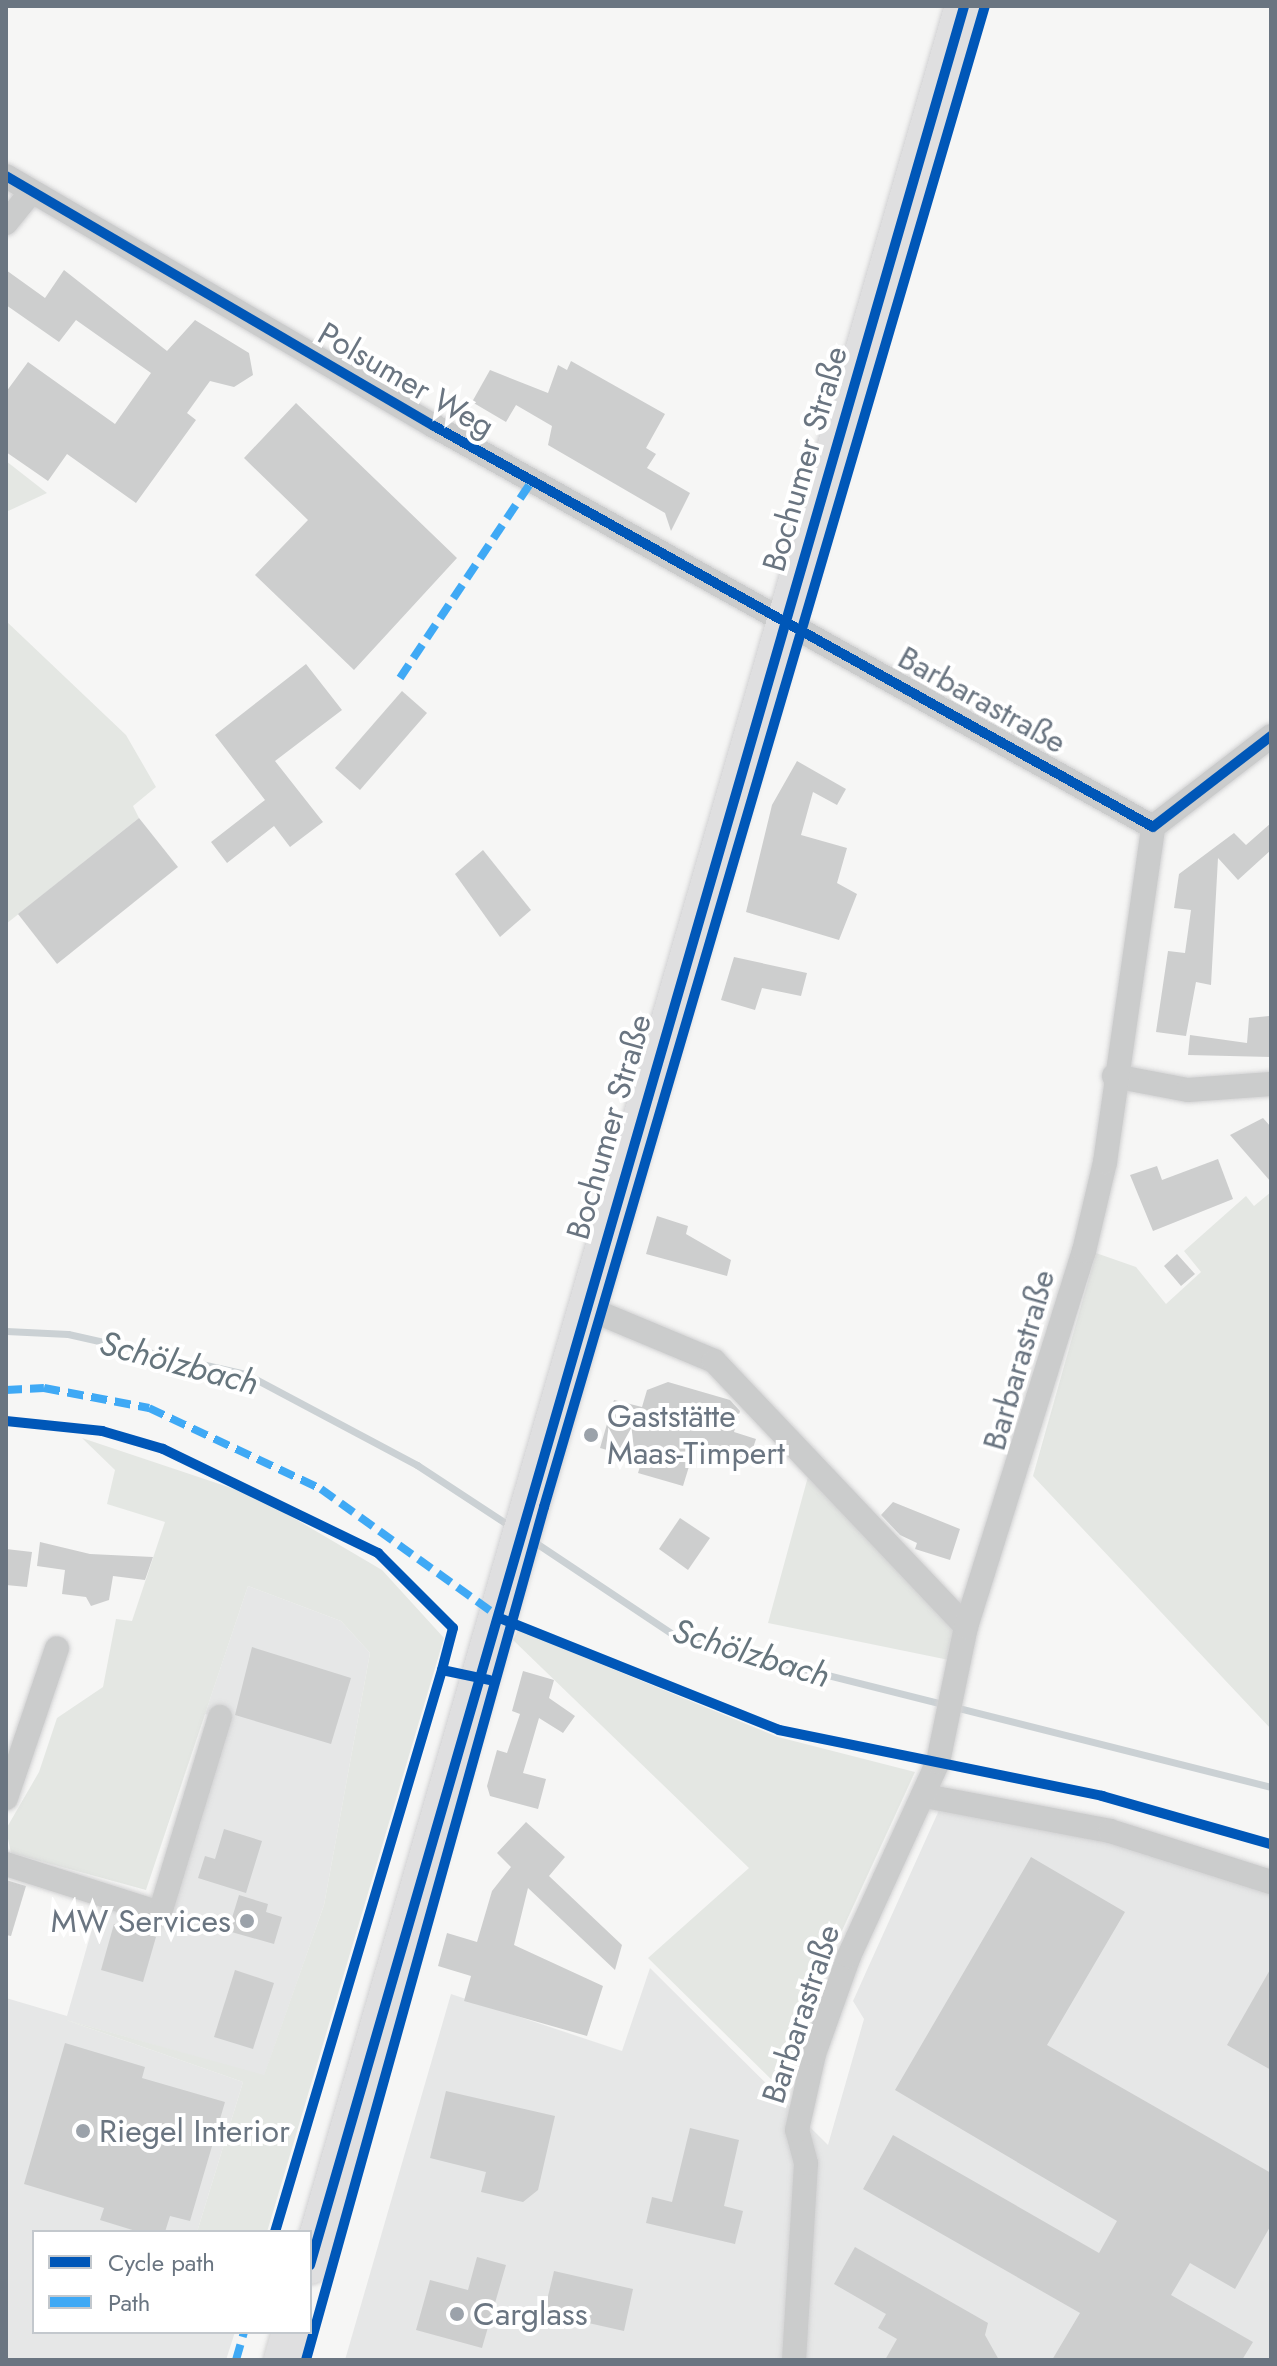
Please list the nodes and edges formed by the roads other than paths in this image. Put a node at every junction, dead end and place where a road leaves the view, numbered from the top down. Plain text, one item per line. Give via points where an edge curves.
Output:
1 (964, 6) edge
2 (6, 176) edge
3 (29, 195) junction
4 (6, 223) edge
5 (785, 621) junction
6 (1271, 736) edge
7 (1153, 827) junction
8 (1114, 1076) junction
9 (1271, 1084) edge
10 (585, 1307) junction
11 (966, 1627) junction
12 (57, 1648) dead end
13 (220, 1717) dead end
14 (6, 1796) edge
15 (925, 1796) junction
16 (6, 1864) edge
17 (1271, 1882) edge
18 (312, 2258) edge
19 (290, 2334) edge
20 (283, 2360) edge
21 (794, 2360) edge

1 - 5 main road, Bochumer Straße
2 - 3 street, Polsumer Weg
3 - 4 street
3 - 5 street, Polsumer Weg
5 - 7 street, Barbarastraße
5 - 10 main road, Bochumer Straße
6 - 7 street
7 - 8 street, Barbarastraße
8 - 9 street via 1188,1090
8 - 11 street, Barbarastraße via 1084,1251
10 - 11 street via 714,1361
10 - 18 main road, Bochumer Straße
11 - 15 street, Barbarastraße via 943,1739
12 - 14 street
13 - 16 street via 160,1913
15 - 17 street via 1110,1831
15 - 21 street, Barbarastraße via 849,1956 814,2054 797,2130 806,2163
19 - 20 main road

